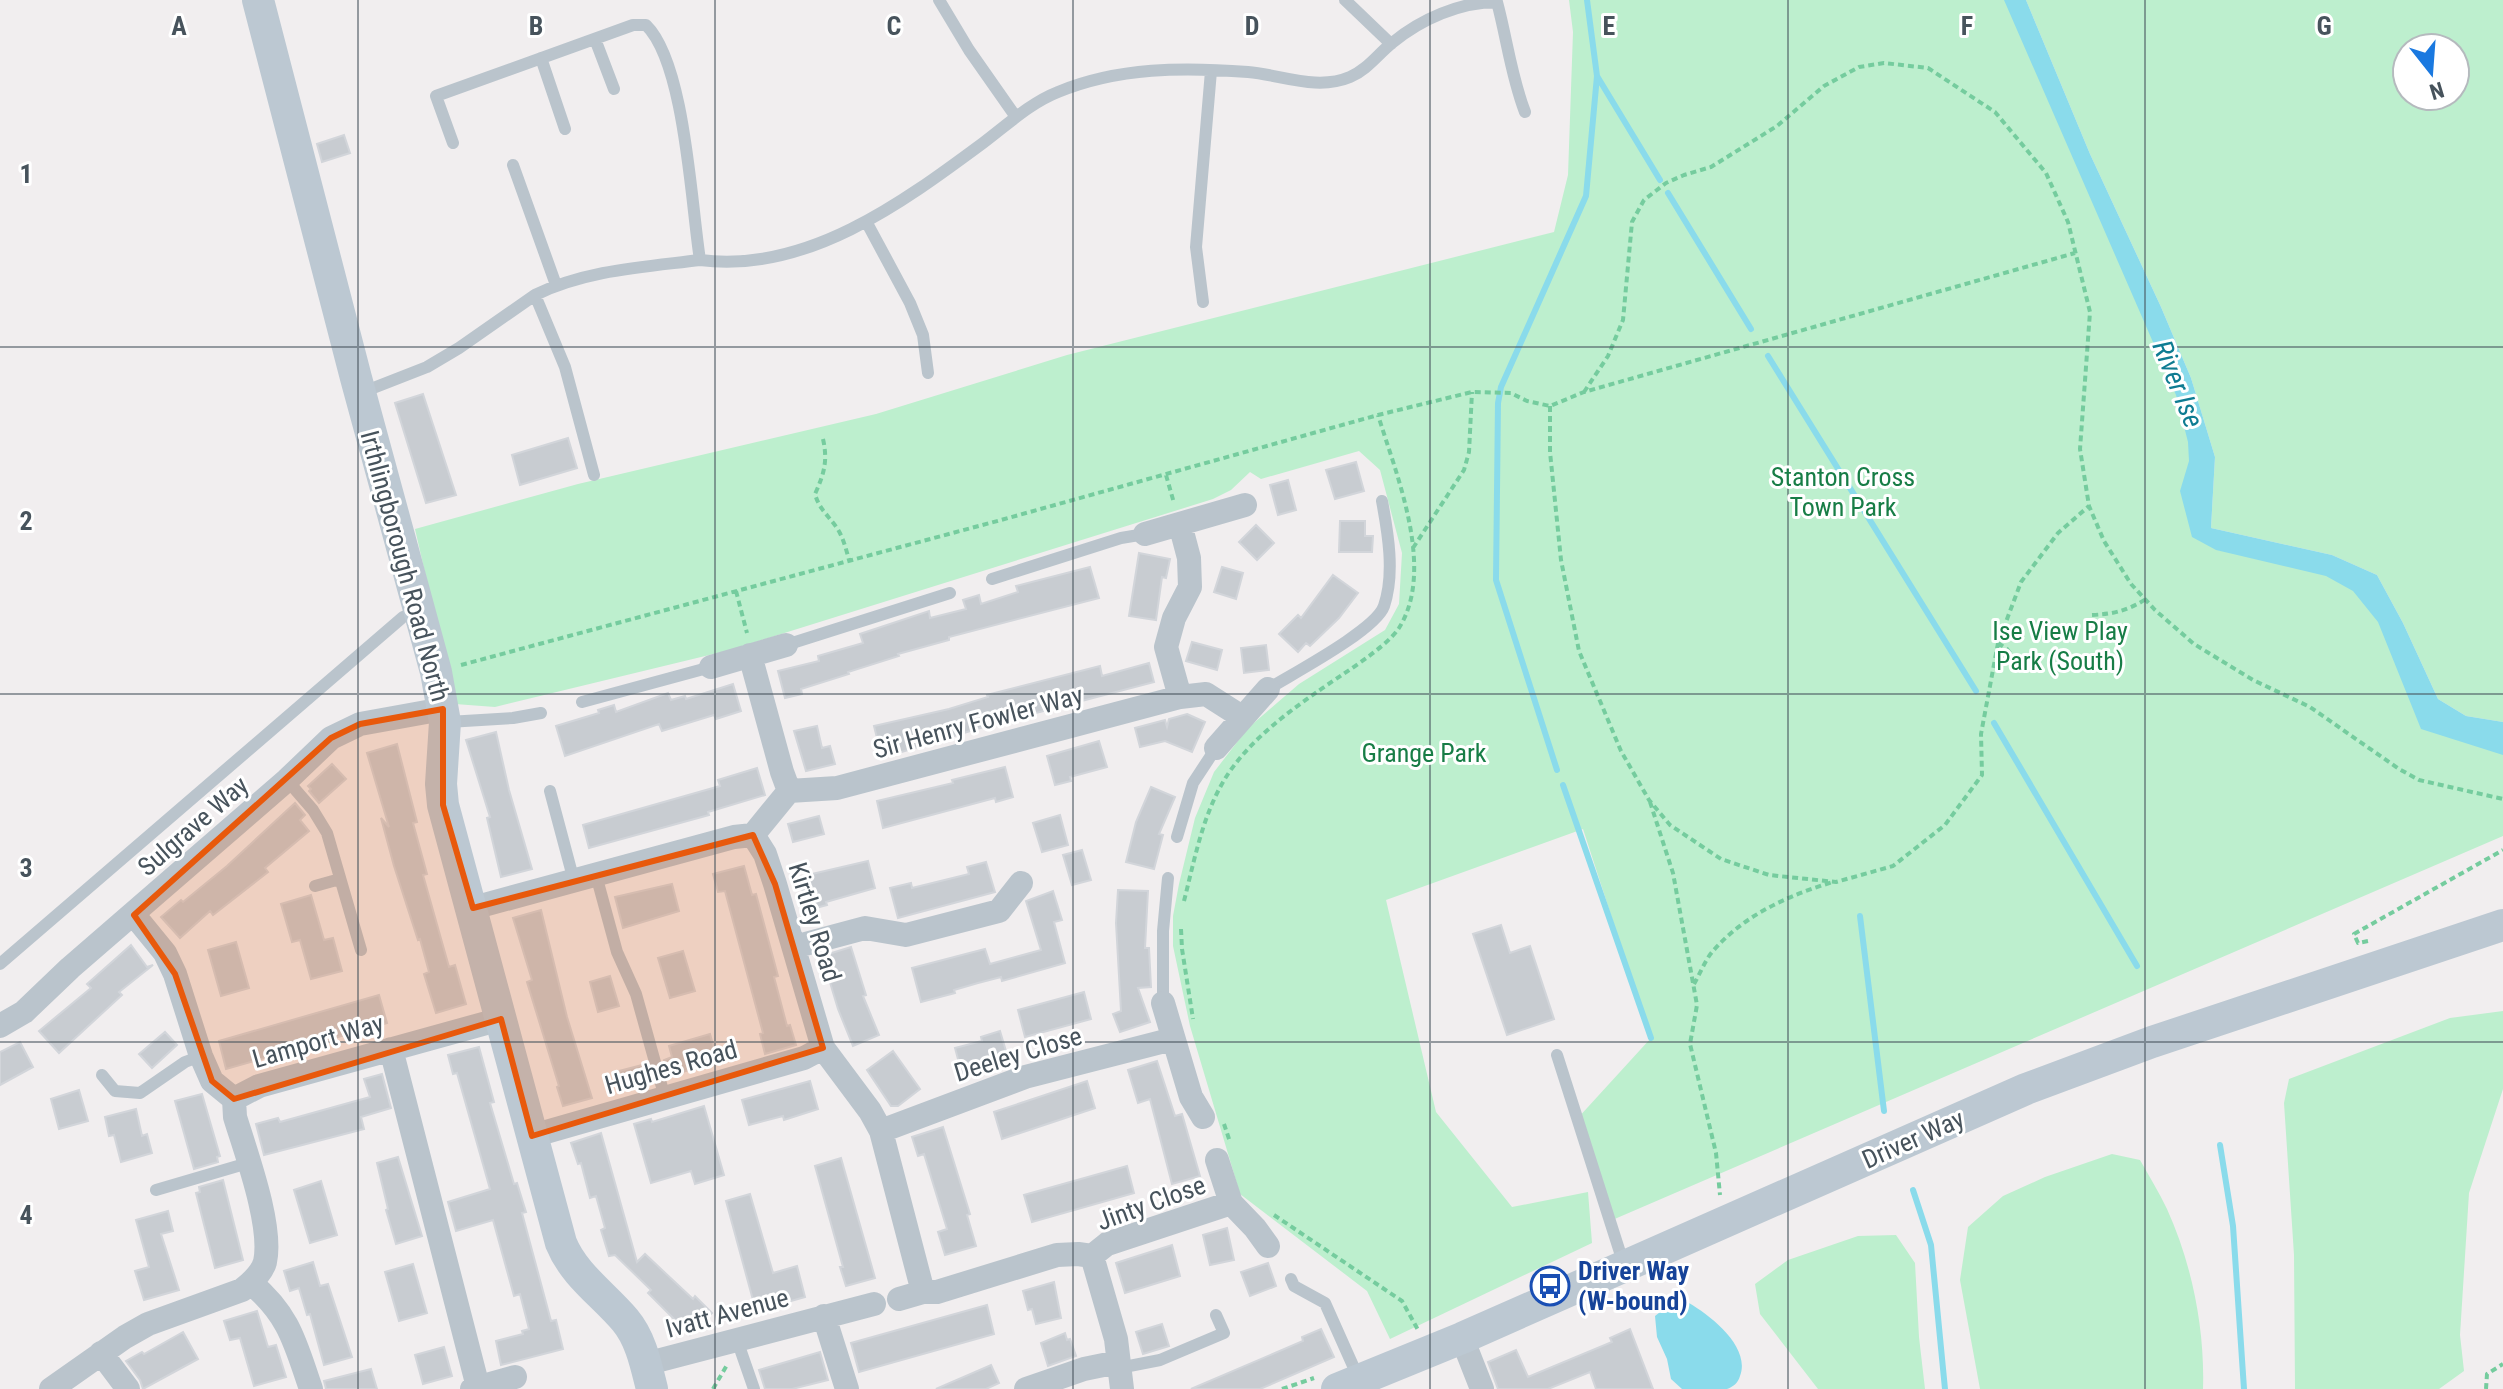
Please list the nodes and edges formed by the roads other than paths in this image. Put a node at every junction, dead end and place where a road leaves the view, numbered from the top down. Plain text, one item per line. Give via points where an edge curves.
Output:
1 (258, 0) edge
2 (939, 0) edge
3 (1345, 0) edge
4 (595, 39) junction
5 (1391, 44) junction
6 (541, 58) junction
7 (1211, 71) junction
8 (614, 89) dead end
9 (1525, 112) dead end
10 (1016, 117) junction
11 (565, 129) dead end
12 (453, 143) dead end
13 (513, 165) dead end
14 (867, 223) junction
15 (700, 260) junction
16 (556, 285) junction
17 (535, 295) junction
18 (1203, 302) dead end
19 (928, 373) dead end
20 (360, 394) junction
21 (594, 475) dead end
22 (1382, 501) dead end
23 (1245, 505) dead end
24 (1180, 524) junction
25 (1145, 534) joint
26 (992, 579) dead end
27 (950, 593) dead end
28 (419, 610) junction
29 (786, 645) joint
30 (751, 655) junction
31 (711, 667) joint
32 (1268, 689) joint
33 (1180, 697) junction
34 (582, 702) dead end
35 (541, 713) dead end
36 (444, 716) junction
37 (1242, 717) junction
38 (1216, 748) joint
39 (287, 780) junction
40 (550, 791) dead end
41 (789, 791) junction
42 (753, 835) junction
43 (1177, 837) dead end
44 (585, 878) junction
45 (1168, 878) dead end
46 (340, 879) junction
47 (1021, 883) dead end
48 (315, 886) dead end
49 (473, 908) junction
50 (134, 915) junction
51 (2503, 925) edge
52 (794, 947) junction
53 (361, 950) dead end
54 (0, 964) edge
55 (1163, 1003) joint
56 (501, 1019) junction
57 (0, 1026) edge
58 (1184, 1036) junction
59 (823, 1048) junction
60 (391, 1049) junction
61 (1557, 1055) dead end
62 (201, 1056) junction
63 (102, 1075) dead end
64 (665, 1098) junction
65 (234, 1099) junction
66 (1214, 1120) road end
67 (881, 1131) junction
68 (532, 1136) junction
69 (1225, 1157) road end
70 (248, 1163) junction
71 (156, 1190) dead end
72 (1231, 1203) junction
73 (1268, 1246) dead end
74 (1092, 1256) junction
75 (1624, 1266) junction
76 (1291, 1279) dead end
77 (251, 1283) junction
78 (923, 1292) junction
79 (899, 1299) dead end
80 (874, 1304) dead end
81 (1216, 1315) dead end
82 (824, 1316) junction
83 (1462, 1338) junction
84 (737, 1340) junction
85 (101, 1353) junction
86 (1120, 1373) edge
87 (515, 1377) dead end
88 (648, 1377) edge
89 (1348, 1384) edge
90 (475, 1388) edge
91 (51, 1389) edge
92 (128, 1389) edge
93 (311, 1389) edge
94 (754, 1389) edge
95 (847, 1389) edge
96 (1026, 1389) edge
97 (1482, 1389) edge

1 - 20 main road, Irthlingborough Road North
2 - 10 lane
3 - 5 lane
4 - 6 lane
4 - 8 lane
4 - 15 lane via 646,25 662,46 678,102
5 - 7 lane via 1351,77 1332,82
5 - 9 lane via 1442,13 1476,2 1497,2 1513,82
6 - 11 lane
6 - 12 lane via 436,96
7 - 10 lane via 1168,69 1097,77 1054,93
7 - 18 lane via 1196,247
10 - 14 lane
13 - 16 lane
14 - 15 lane via 787,253 725,263
14 - 19 lane via 910,303 923,335
15 - 16 lane
16 - 17 lane
17 - 20 lane via 427,367
17 - 21 lane via 565,367
20 - 28 main road, Irthlingborough Road North
22 - 32 lane via 1391,550 1384,608 1369,627
23 - 24 street
24 - 25 street
24 - 33 street via 1190,587 1166,647
25 - 26 lane
27 - 29 lane
28 - 36 main road, Irthlingborough Road North
28 - 54 lane via 403,617
29 - 30 street
30 - 31 street
30 - 41 street
31 - 34 lane
32 - 37 street
33 - 37 street, Sir Henry Fowler Way via 1206,694
33 - 41 street, Sir Henry Fowler Way via 837,788
35 - 36 lane via 513,718
36 - 39 street, Sulgrave Way via 360,724 331,738
36 - 49 main road, Irthlingborough Road North via 443,805
37 - 38 street
38 - 43 lane via 1193,783
39 - 46 lane via 327,833
39 - 50 street, Sulgrave Way
40 - 44 lane
41 - 42 street
42 - 44 street
42 - 52 street, Kirtley Road via 765,854
44 - 49 street
44 - 64 lane via 636,994
45 - 55 lane
46 - 48 lane
46 - 53 lane
47 - 52 street via 999,911 906,935 865,928
49 - 56 main road, Irthlingborough Road North
50 - 57 street, Sulgrave Way via 24,1012
50 - 62 street via 175,974
51 - 75 main road, Driver Way via 2026,1089
52 - 59 street, Kirtley Road
55 - 58 street
56 - 60 street, Lamport Way
56 - 68 main road, Irthlingborough Road North
58 - 66 street via 1191,1097
58 - 67 street, Deeley Close via 1025,1077
59 - 64 street, Hughes Road
59 - 67 street, Kirtley Road
60 - 65 street, Lamport Way via 259,1086
60 - 90 street
61 - 75 lane
62 - 63 lane via 140,1093 115,1091
62 - 65 street via 212,1081
64 - 68 street, Hughes Road
65 - 70 street, Lamport Way
67 - 78 street, Kirtley Road
68 - 88 main road, Irthlingborough Road North via 566,1255 626,1321 637,1338
69 - 72 street, Jinty Close
70 - 71 lane
70 - 77 street, Lamport Way via 267,1236 264,1264
72 - 73 street, Jinty Close
72 - 74 street, Jinty Close via 1107,1244
74 - 78 street via 1057,1255
74 - 86 street via 1116,1339
75 - 83 main road, Driver Way
76 - 89 lane via 1325,1303
77 - 85 street via 148,1324
77 - 93 street via 288,1323
78 - 79 street
80 - 82 street, Ivatt Avenue
81 - 86 lane via 1224,1333
82 - 84 street, Ivatt Avenue
82 - 95 street, Ivatt Avenue
83 - 89 main road, Driver Way
83 - 97 street
84 - 88 street, Ivatt Avenue
84 - 94 lane
85 - 91 street
85 - 92 street
86 - 96 street via 1084,1369
87 - 90 street

